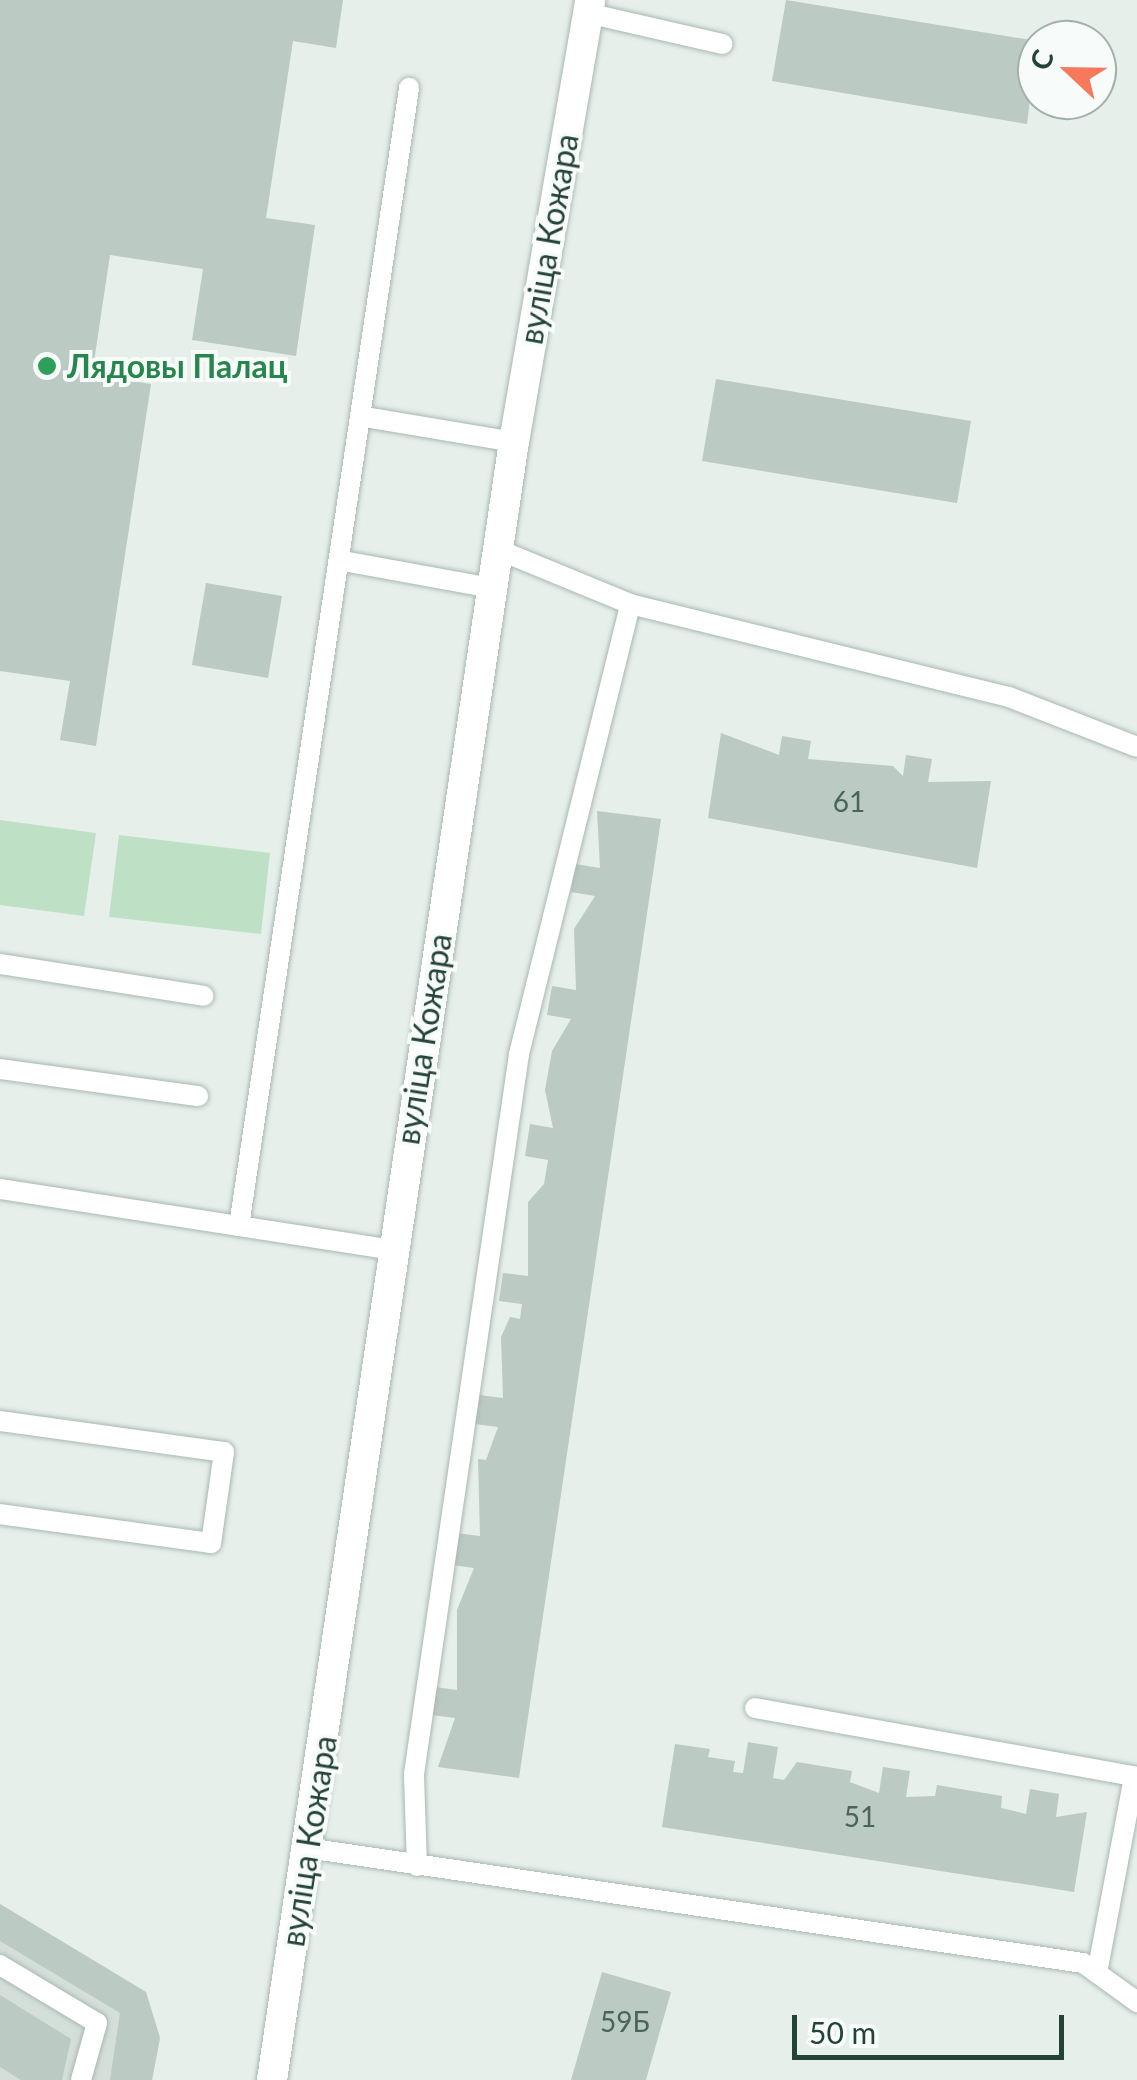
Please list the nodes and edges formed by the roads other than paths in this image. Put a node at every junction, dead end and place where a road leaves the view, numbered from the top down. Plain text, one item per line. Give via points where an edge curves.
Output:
1 (588, 6) edge
2 (722, 44) dead end
3 (409, 88) dead end
4 (365, 416) junction
5 (514, 442) junction
6 (499, 550) junction
7 (343, 561) junction
8 (492, 588) junction
9 (630, 604) junction
10 (1137, 748) edge
11 (0, 964) edge
12 (204, 996) dead end
13 (0, 1069) edge
14 (198, 1096) dead end
15 (0, 1188) edge
16 (239, 1226) junction
17 (392, 1250) junction
18 (0, 1421) edge
19 (0, 1514) edge
20 (755, 1708) dead end
21 (1136, 1777) edge
22 (307, 1848) junction
23 (417, 1866) junction
24 (0, 1965) edge
25 (1097, 1973) junction
26 (1137, 2002) edge
27 (81, 2080) edge
28 (272, 2080) edge

1 - 2 lane
1 - 5 street, вуліца Кожара
3 - 4 lane
4 - 5 lane
4 - 7 lane
5 - 6 street, вуліца Кожара
6 - 8 street, вуліца Кожара
6 - 9 lane
7 - 8 lane
7 - 16 lane
8 - 17 street, вуліца Кожара
9 - 10 lane via 1008,697
9 - 23 lane via 519,1054 414,1774
11 - 12 lane
13 - 14 lane
15 - 16 lane
16 - 17 lane
17 - 22 street, вуліца Кожара
18 - 19 lane via 224,1452 211,1543
20 - 21 lane
21 - 25 lane
22 - 23 lane
22 - 28 street, вуліца Кожара
23 - 25 lane via 1083,1963
24 - 27 lane via 97,2023
25 - 26 lane

